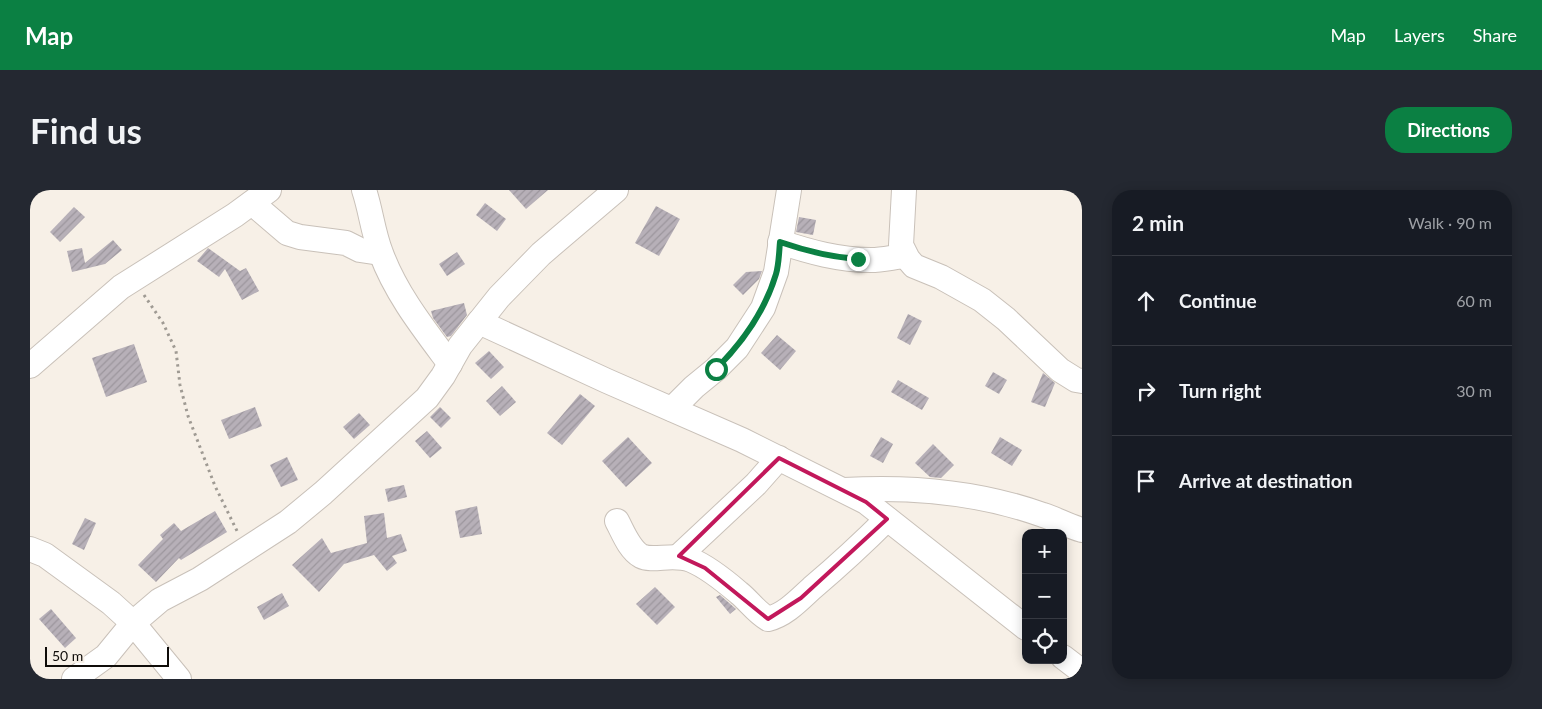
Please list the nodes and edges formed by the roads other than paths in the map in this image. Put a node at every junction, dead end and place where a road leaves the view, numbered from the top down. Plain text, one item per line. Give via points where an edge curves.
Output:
1 (364, 190) edge
2 (616, 190) edge
3 (788, 190) edge
4 (904, 190) edge
5 (260, 196) edge
6 (780, 242) junction
7 (380, 253) junction
8 (905, 256) junction
9 (479, 322) junction
10 (450, 364) junction
11 (30, 366) edge
12 (1082, 381) edge
13 (672, 409) junction
14 (779, 458) junction
15 (842, 490) junction
16 (887, 519) junction
17 (617, 521) dead end
18 (1082, 530) edge
19 (30, 548) edge
20 (678, 556) junction
21 (133, 623) junction
22 (1022, 625) edge
23 (74, 679) edge
24 (179, 679) edge

1 - 7 street
2 - 9 street via 541,254
3 - 6 street
4 - 8 street via 901,245
5 - 7 street via 287,233 300,238 346,243 360,250
5 - 11 street via 236,216 121,287
6 - 8 street via 838,258 872,260
6 - 13 street via 776,272 763,308 737,348
7 - 10 street via 400,293
8 - 12 street via 914,266 982,300 1006,318 1060,370
9 - 10 street
9 - 13 street
10 - 21 street via 427,398 288,522 200,579 160,600
13 - 14 street
14 - 15 street
14 - 20 street via 756,484
15 - 16 street via 866,502
15 - 18 street via 885,488 963,494 1043,515
16 - 20 street via 801,598 768,619 740,593 705,568
16 - 22 street
17 - 20 street via 628,543 640,555 651,558
19 - 21 street via 45,555
21 - 23 street via 106,656
21 - 24 street

